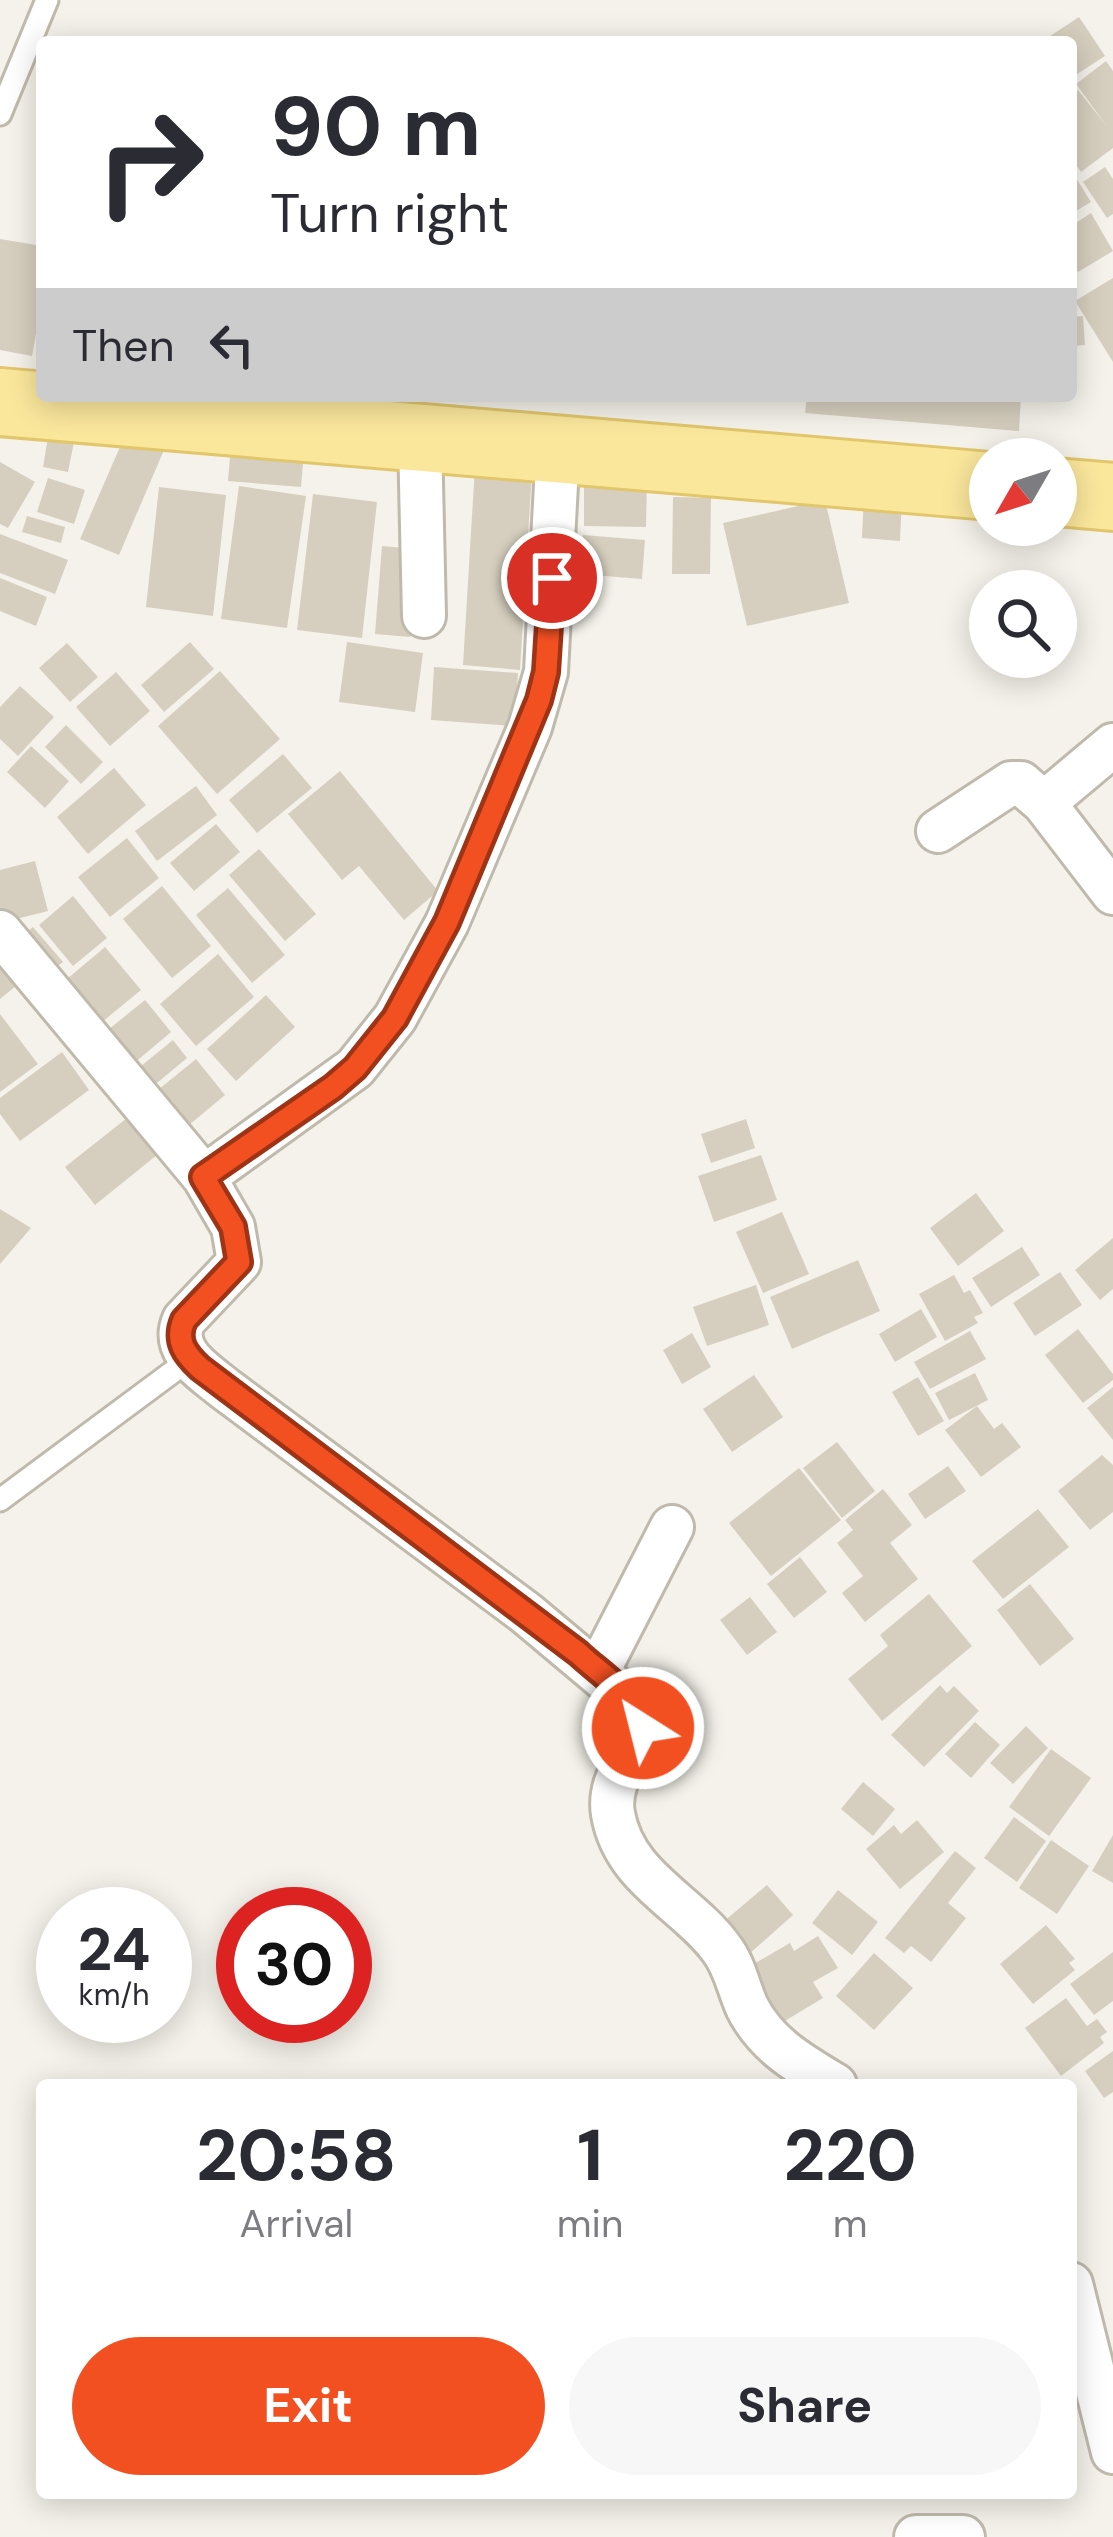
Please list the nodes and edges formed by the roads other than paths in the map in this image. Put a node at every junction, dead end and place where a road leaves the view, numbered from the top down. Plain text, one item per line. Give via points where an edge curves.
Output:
1 (47, 0) edge
2 (0, 114) edge
3 (0, 402) edge
4 (420, 438) junction
5 (558, 446) junction
6 (969, 484) edge
7 (1077, 494) edge
8 (1113, 497) edge
9 (424, 616) dead end
10 (1113, 746) edge
11 (1044, 803) junction
12 (938, 831) dead end
13 (1113, 893) edge
14 (0, 932) edge
15 (203, 1177) junction
16 (190, 1359) junction
17 (0, 1500) edge
18 (672, 1527) dead end
19 (598, 1672) junction
20 (826, 2079) edge
21 (1077, 2308) edge
22 (1113, 2452) edge
23 (916, 2537) edge
24 (963, 2537) edge

1 - 2 lane
3 - 4 main road
4 - 5 main road
4 - 9 street
5 - 6 main road
5 - 15 street via 546,672 447,922 395,1018 355,1068
7 - 8 main road
10 - 11 street
11 - 12 street via 1011,783
11 - 13 street
14 - 15 street
15 - 16 street via 240,1253 184,1320 181,1340
16 - 17 lane
16 - 19 street
18 - 19 street
19 - 20 street via 641,1717 613,1798 631,1857 722,1949 760,2029
21 - 22 street
23 - 24 street

